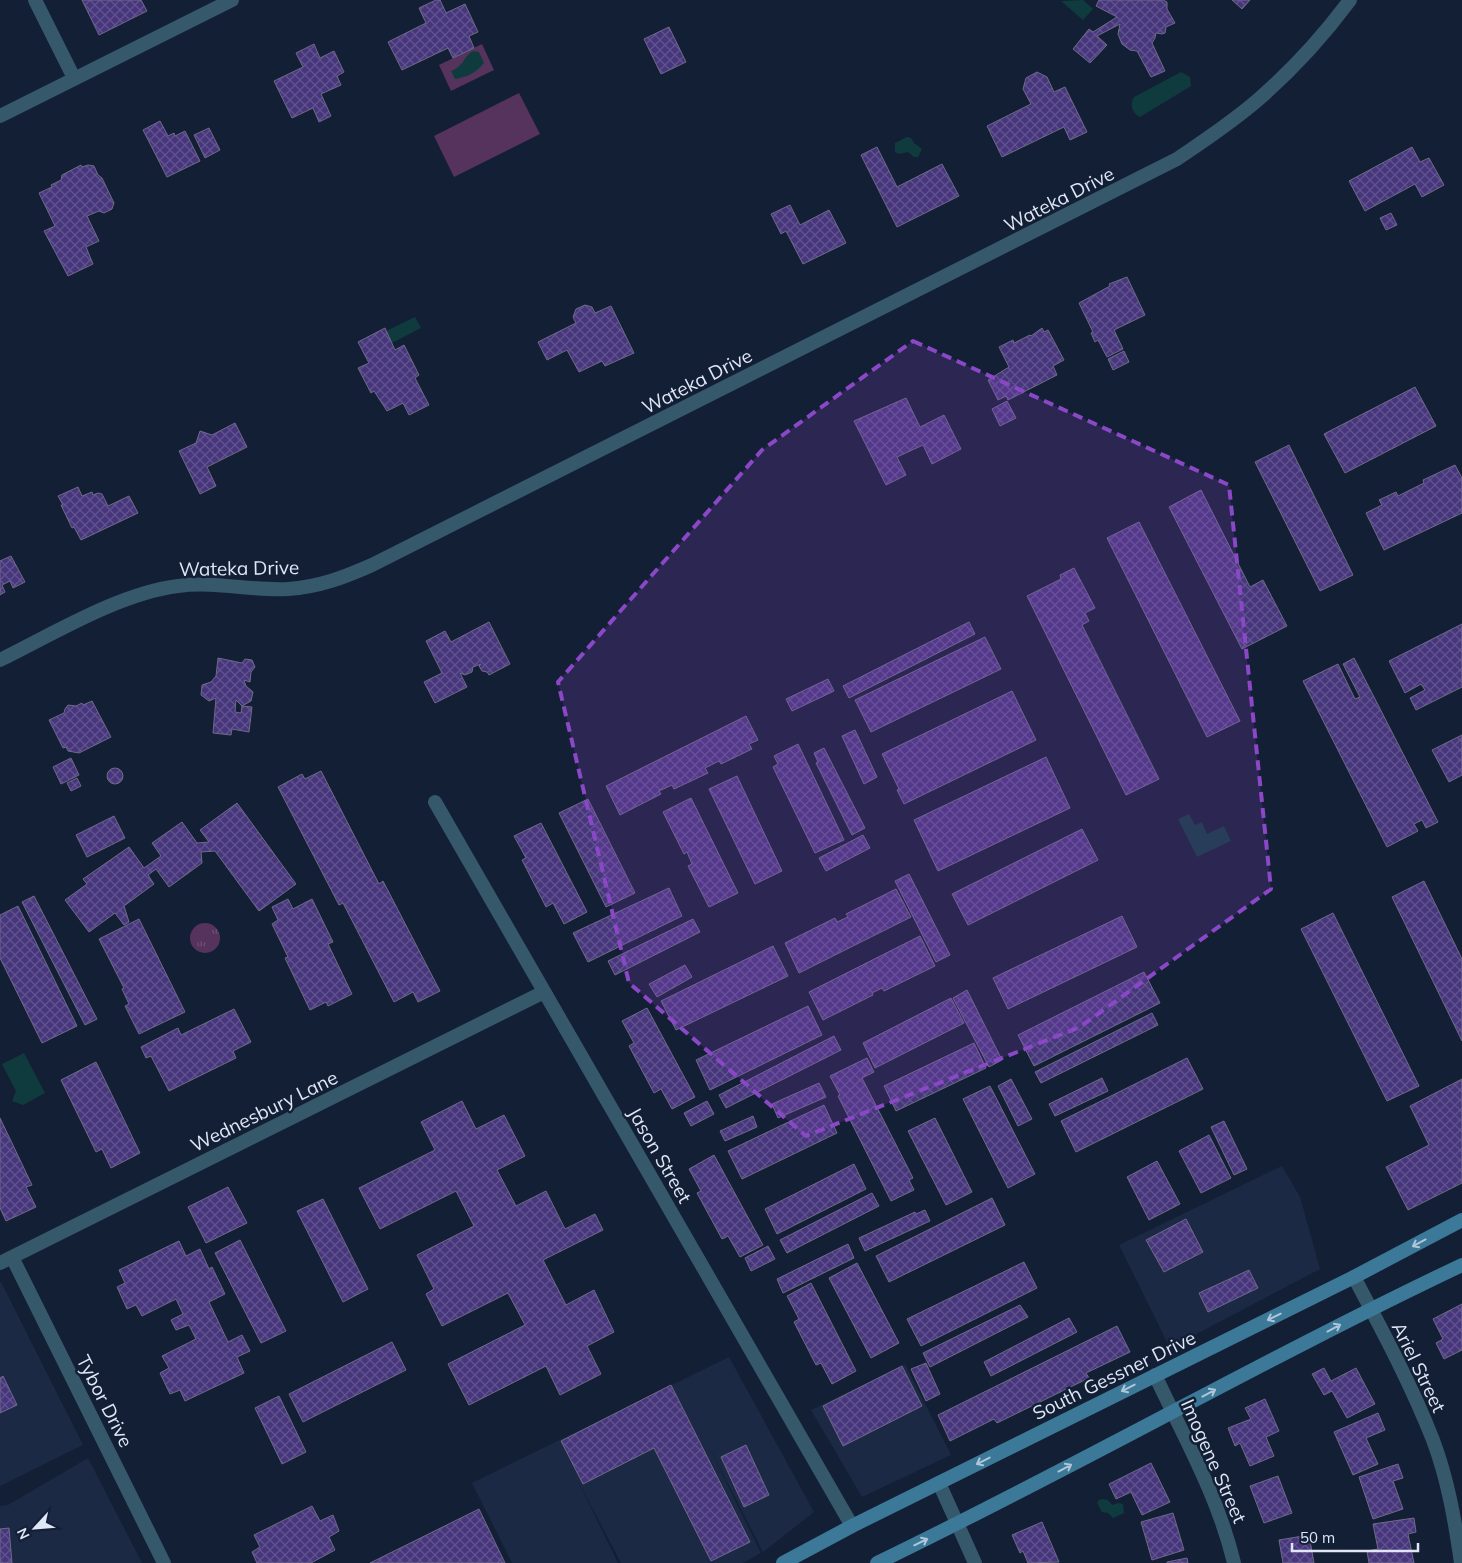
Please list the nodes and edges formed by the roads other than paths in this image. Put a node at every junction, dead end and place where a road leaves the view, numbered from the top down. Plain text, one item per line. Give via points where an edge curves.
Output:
1 (35, 0) edge
2 (232, 0) edge
3 (1350, 0) edge
4 (74, 78) junction
5 (0, 116) edge
6 (0, 660) edge
7 (435, 802) dead end
8 (544, 992) junction
9 (1462, 1220) edge
10 (6, 1260) edge
11 (1462, 1265) edge
12 (1354, 1277) junction
13 (1370, 1309) junction
14 (1155, 1375) junction
15 (1172, 1412) junction
16 (939, 1484) junction
17 (957, 1524) junction
18 (852, 1526) junction
19 (164, 1563) edge
20 (783, 1563) edge
21 (877, 1563) edge
22 (974, 1563) edge
23 (1234, 1563) edge
24 (1461, 1563) edge

1 - 4 street
2 - 4 street
3 - 6 street, Wateka Drive via 1320,36 1259,98 1176,159 372,566 320,584 288,589 200,584 154,590 102,609
4 - 5 street
7 - 8 street, Jason Street
8 - 10 street, Wednesbury Lane
8 - 18 street, Jason Street
9 -> 12 main road, South Gessner Drive
10 - 19 street, Tybor Drive
11 - 13 main road
12 - 13 street, Ariel Street
12 -> 14 main road, South Gessner Drive
15 -> 13 main road
13 - 24 street, Ariel Street via 1421,1410 1433,1441 1452,1508
14 - 15 street, Imogene Street
14 -> 16 main road, South Gessner Drive
17 -> 15 main road
15 - 23 street, Imogene Street via 1210,1488
16 - 17 street
16 - 18 main road, South Gessner Drive
21 -> 17 main road
17 - 22 street
18 - 20 main road, South Gessner Drive

